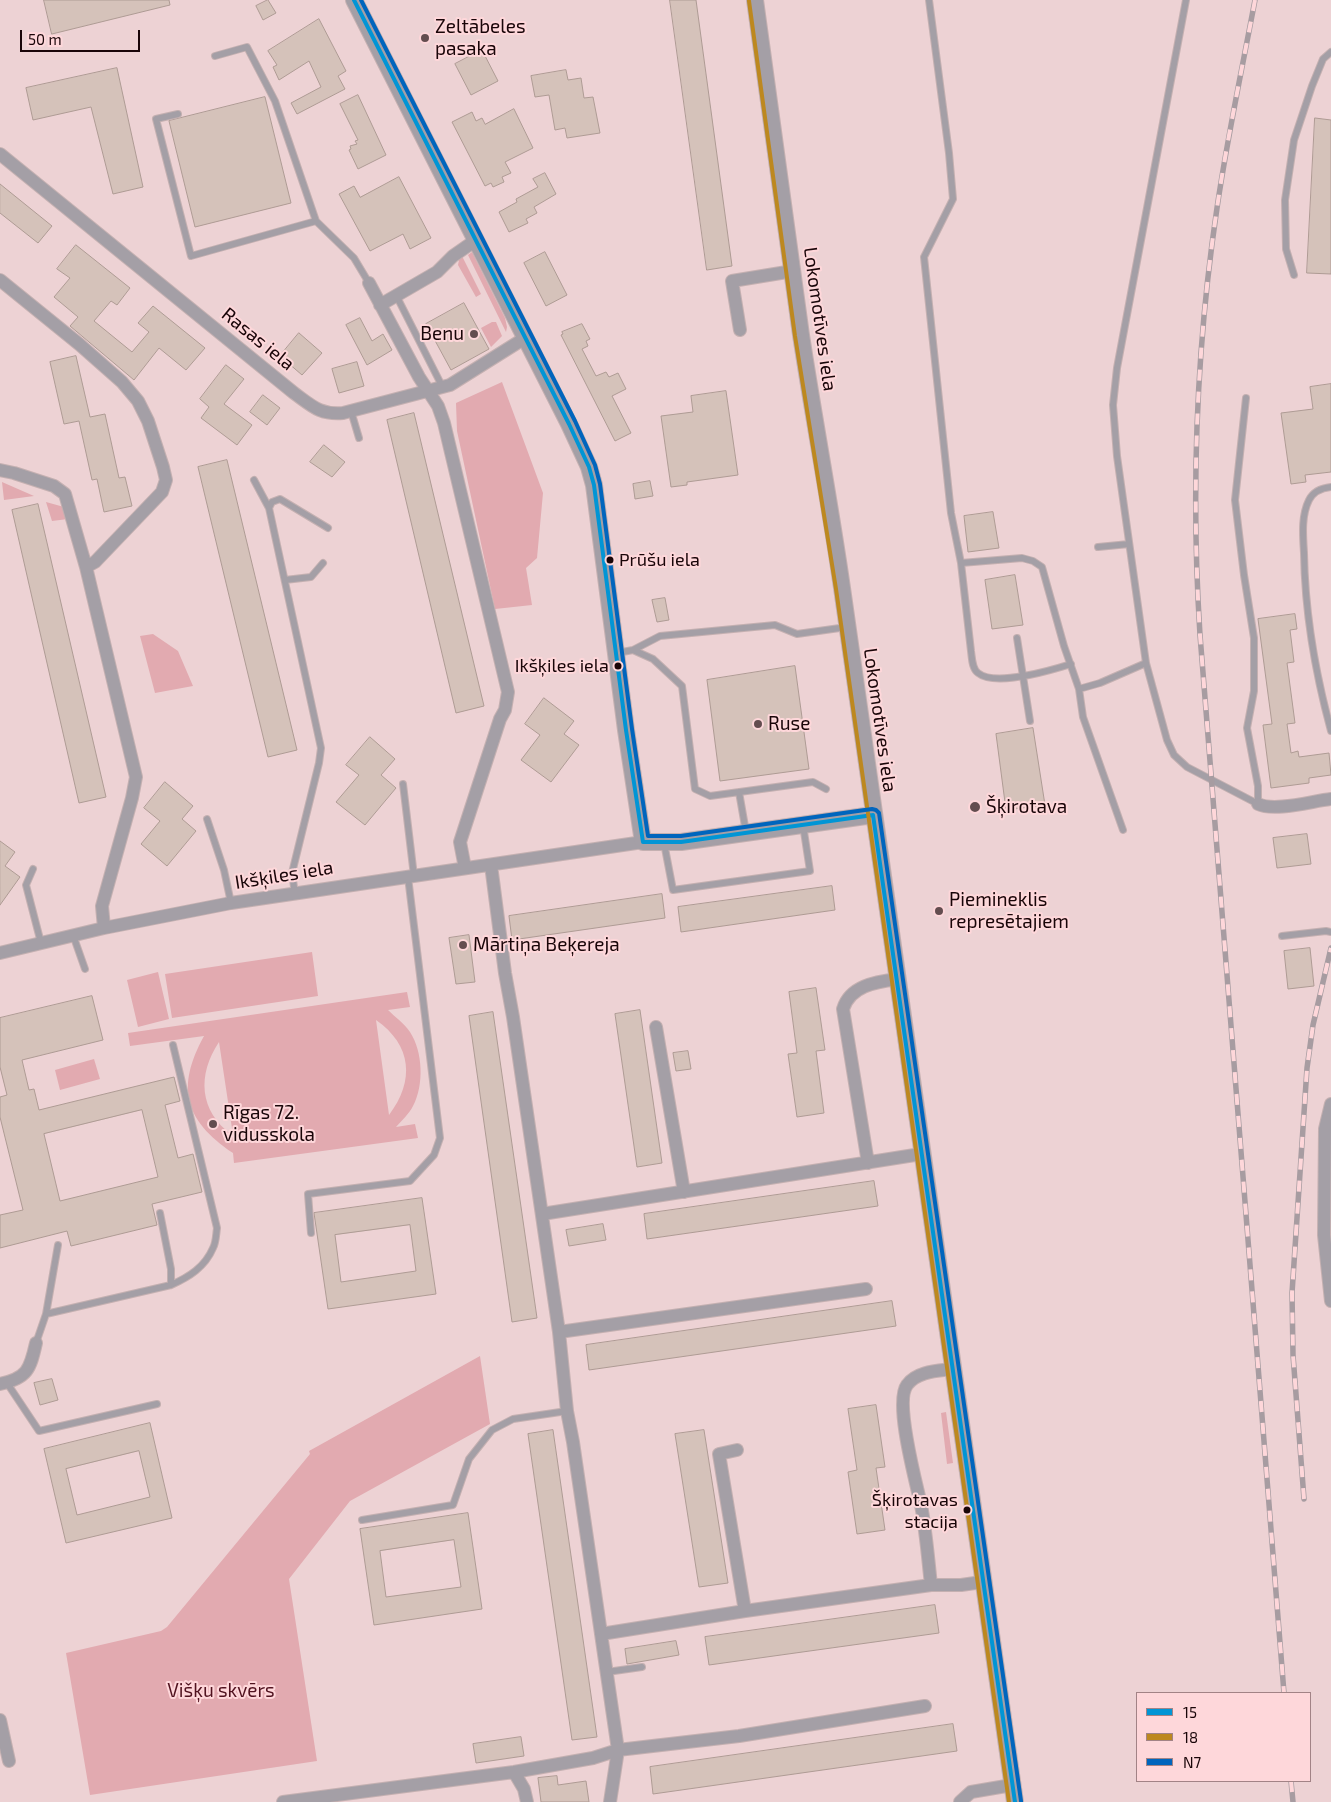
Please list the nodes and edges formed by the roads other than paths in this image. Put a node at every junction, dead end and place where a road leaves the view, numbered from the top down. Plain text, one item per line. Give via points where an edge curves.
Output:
1 (354, 0) edge
2 (755, 0) edge
3 (929, 0) edge
4 (1186, 0) edge
5 (1331, 52) edge
6 (215, 56) dead end
7 (178, 114) dead end
8 (0, 154) edge
9 (316, 221) junction
10 (476, 240) junction
11 (793, 271) junction
12 (1294, 275) dead end
13 (0, 280) edge
14 (369, 283) joint
15 (396, 295) junction
16 (380, 305) junction
17 (740, 330) dead end
18 (525, 338) junction
19 (442, 386) junction
20 (428, 390) junction
21 (1246, 398) dead end
22 (350, 411) junction
23 (359, 438) dead end
24 (0, 470) edge
25 (254, 480) dead end
26 (1331, 487) edge
27 (269, 508) junction
28 (328, 528) dead end
29 (1129, 544) junction
30 (1098, 547) dead end
31 (323, 563) dead end
32 (961, 563) junction
33 (86, 567) junction
34 (285, 580) junction
35 (847, 627) junction
36 (1018, 638) dead end
37 (625, 652) junction
38 (1070, 664) junction
39 (1146, 664) junction
40 (1023, 676) junction
41 (1079, 689) junction
42 (1030, 721) dead end
43 (1331, 731) edge
44 (402, 784) dead end
45 (826, 789) dead end
46 (739, 792) junction
47 (1331, 798) edge
48 (1258, 804) junction
49 (873, 816) junction
50 (207, 819) dead end
51 (803, 824) junction
52 (1123, 830) dead end
53 (746, 833) junction
54 (644, 842) junction
55 (664, 842) junction
56 (491, 865) junction
57 (465, 868) junction
58 (33, 869) dead end
59 (411, 876) junction
60 (295, 894) junction
61 (231, 903) junction
62 (104, 928) junction
63 (1331, 932) edge
64 (73, 936) junction
65 (1282, 936) dead end
66 (41, 943) junction
67 (0, 953) edge
68 (85, 969) dead end
69 (897, 979) junction
70 (656, 1026) dead end
71 (173, 1045) dead end
72 (1331, 1104) edge
73 (921, 1154) junction
74 (868, 1162) junction
75 (684, 1192) junction
76 (160, 1213) dead end
77 (542, 1214) junction
78 (311, 1233) dead end
79 (58, 1245) dead end
80 (856, 1276) dead end
81 (171, 1285) junction
82 (1331, 1301) edge
83 (46, 1314) junction
84 (559, 1332) junction
85 (36, 1343) joint
86 (953, 1369) junction
87 (3, 1384) edge
88 (157, 1404) dead end
89 (567, 1411) junction
90 (737, 1450) dead end
91 (362, 1520) dead end
92 (982, 1582) junction
93 (931, 1585) junction
94 (745, 1610) junction
95 (601, 1634) junction
96 (642, 1667) dead end
97 (607, 1672) junction
98 (925, 1706) dead end
99 (0, 1720) edge
100 (618, 1750) junction
101 (9, 1761) dead end
102 (514, 1772) junction
103 (1012, 1785) junction
104 (283, 1802) edge
105 (527, 1802) edge
106 (610, 1802) edge
107 (960, 1802) edge
108 (1014, 1802) edge

1 - 10 street
2 - 11 street, Lokomotīves iela
3 - 32 lane via 953,199 924,257 950,513
4 - 29 lane via 1117,368 1113,405
5 - 12 lane via 1323,59 1294,140 1285,200 1286,249
6 - 9 lane via 247,47 275,101
7 - 9 lane via 156,119 191,256
8 - 22 street, Rasas iela via 314,407 330,414
9 - 14 lane via 354,258
10 - 15 street via 437,272
10 - 18 street
11 - 17 street via 732,281
11 - 35 street, Lokomotīves iela
13 - 33 street via 122,382 138,401 148,421 163,467 166,480 162,492 95,562
14 - 16 street
15 - 16 street
15 - 19 lane
16 - 20 street
18 - 19 street, Rasas iela via 450,385
18 - 37 street via 592,476
19 - 20 street, Rasas iela
20 - 22 street, Rasas iela
20 - 57 street via 444,423 508,692 505,710 460,842
21 - 48 lane via 1236,500 1254,638 1254,691 1247,728 1258,786
22 - 23 lane
24 - 33 street via 54,486 65,494
25 - 27 lane
26 - 43 lane via 1316,492 1309,500 1303,521 1310,635
27 - 28 lane via 272,502 280,499
27 - 34 lane
29 - 30 lane
29 - 39 lane
31 - 34 lane via 311,577
32 - 38 lane via 1022,558 1042,567
32 - 40 lane via 973,666 978,673 991,678
33 - 62 street via 136,777 102,906
34 - 60 lane via 321,748 292,873
35 - 37 lane via 797,634 775,625 660,636
35 - 49 street, Lokomotīves iela
36 - 40 lane
37 - 46 lane via 653,659 682,686 696,789 710,796
37 - 54 street via 626,730
38 - 40 lane
38 - 41 lane
39 - 41 lane
39 - 48 lane via 1174,755 1187,767
40 - 42 lane
41 - 52 lane via 1083,717
44 - 59 lane
45 - 46 lane via 813,782
46 - 53 lane
47 - 48 street via 1278,807
49 - 51 street, Ikšķiles iela
49 - 69 street, Lokomotīves iela
50 - 61 lane
51 - 53 street, Ikšķiles iela
51 - 55 lane via 810,871 673,890
53 - 55 street, Ikšķiles iela
54 - 55 street, Ikšķiles iela
54 - 56 street, Ikšķiles iela
56 - 57 street, Ikšķiles iela
56 - 77 street
57 - 59 street, Ikšķiles iela
58 - 66 lane via 26,885
59 - 60 street, Ikšķiles iela
59 - 78 lane via 440,1138 434,1155 410,1181 308,1194
60 - 61 street, Ikšķiles iela
61 - 62 street, Ikšķiles iela
62 - 64 street, Ikšķiles iela
63 - 65 lane
64 - 66 street, Ikšķiles iela
64 - 68 lane
66 - 67 street, Ikšķiles iela
69 - 73 street, Lokomotīves iela
69 - 74 street via 873,982 856,990 846,999 843,1009
70 - 75 street
71 - 81 lane via 217,1228 213,1248 202,1264 192,1275
72 - 82 street via 1325,1129 1324,1235
73 - 74 street
73 - 86 street, Lokomotīves iela
74 - 75 street
75 - 77 street
76 - 81 lane
77 - 84 street
79 - 83 lane
80 - 84 street via 861,1290
81 - 83 lane
83 - 85 lane
84 - 89 street
85 - 87 street via 32,1361 22,1378
86 - 92 street, Lokomotīves iela
86 - 93 street via 929,1372 915,1378 906,1386 903,1401 909,1458 921,1505
87 - 88 lane via 38,1431
89 - 91 lane via 513,1419 492,1430 469,1459 453,1505
89 - 95 street
90 - 94 street via 719,1454
92 - 93 street
92 - 103 street, Lokomotīves iela
93 - 94 street
94 - 95 street
95 - 97 street
96 - 97 lane
97 - 100 street
98 - 100 street via 739,1736
99 - 101 street
100 - 102 street via 593,1758
100 - 106 street
102 - 104 street
102 - 105 street
103 - 107 street via 971,1792
103 - 108 street, Lokomotīves iela

